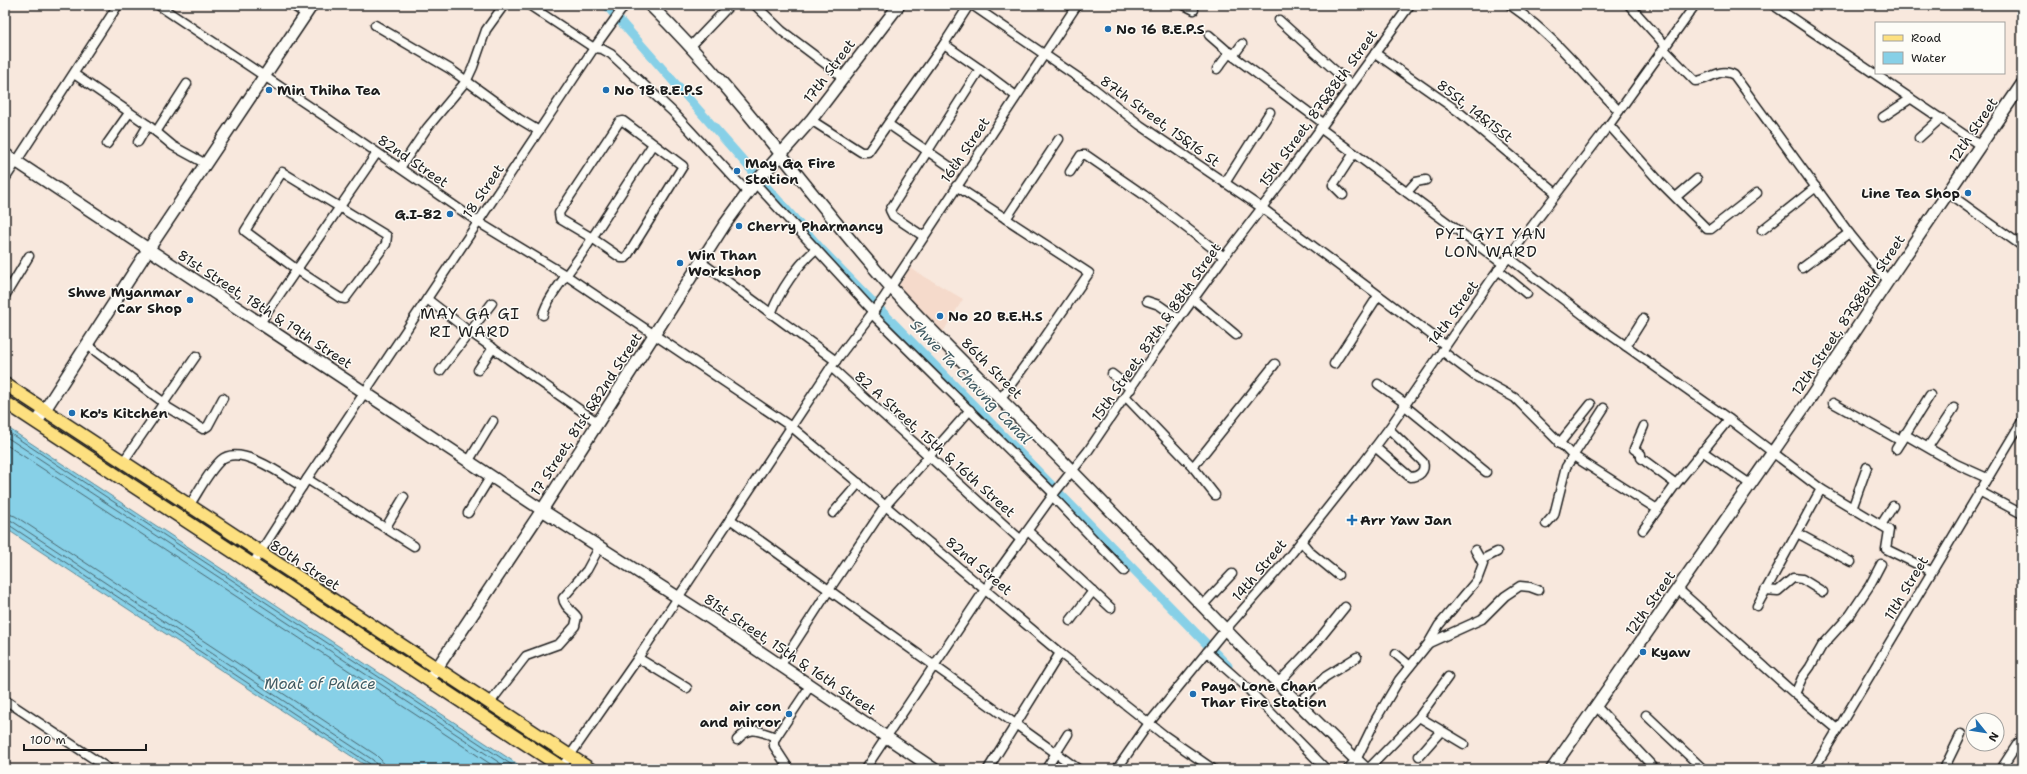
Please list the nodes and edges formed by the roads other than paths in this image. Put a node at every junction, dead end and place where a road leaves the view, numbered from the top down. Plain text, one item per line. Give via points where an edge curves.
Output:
1 (118, 5) edge
2 (158, 5) edge
3 (292, 5) edge
4 (312, 5) edge
5 (504, 5) edge
6 (529, 5) edge
7 (625, 5) edge
8 (650, 5) edge
9 (730, 5) edge
10 (754, 5) edge
11 (898, 5) edge
12 (970, 5) edge
13 (1077, 5) edge
14 (1184, 5) edge
15 (1410, 5) edge
16 (1510, 5) edge
17 (1628, 5) edge
18 (1695, 5) edge
19 (1773, 5) edge
20 (1194, 10) dead end
21 (306, 14) junction
22 (1279, 20) dead end
23 (375, 25) dead end
24 (1209, 36) dead end
25 (944, 44) junction
26 (1242, 44) dead end
27 (691, 46) junction
28 (594, 48) junction
29 (1665, 48) junction
30 (1232, 54) junction
31 (1374, 54) junction
32 (1044, 55) junction
33 (980, 69) junction
34 (1217, 69) dead end
35 (74, 74) junction
36 (264, 77) junction
37 (843, 77) junction
38 (467, 80) junction
39 (187, 84) dead end
40 (2022, 84) edge
41 (1351, 85) junction
42 (1016, 96) junction
43 (1910, 99) junction
44 (1619, 111) junction
45 (1270, 112) dead end
46 (129, 113) junction
47 (1883, 117) dead end
48 (1941, 118) junction
49 (811, 120) junction
50 (888, 124) junction
51 (148, 125) junction
52 (1609, 125) junction
53 (1322, 126) junction
54 (539, 131) junction
55 (156, 132) junction
56 (1919, 138) dead end
57 (1059, 139) dead end
58 (138, 142) dead end
59 (107, 144) dead end
60 (653, 144) junction
61 (1981, 146) junction
62 (927, 151) junction
63 (377, 153) junction
64 (1354, 153) junction
65 (5, 154) edge
66 (781, 154) junction
67 (17, 162) junction
68 (206, 164) junction
69 (400, 168) junction
70 (952, 168) dead end
71 (1070, 172) dead end
72 (5, 179) edge
73 (1697, 179) dead end
74 (1426, 180) dead end
75 (755, 183) junction
76 (1225, 183) junction
77 (956, 186) junction
78 (1816, 187) junction
79 (1407, 192) junction
80 (748, 193) junction
81 (1556, 193) junction
82 (1757, 193) dead end
83 (1948, 193) junction
84 (1343, 195) dead end
85 (1676, 197) junction
86 (339, 207) junction
87 (1262, 208) junction
88 (1006, 219) junction
89 (478, 222) junction
90 (1762, 230) dead end
91 (1849, 233) junction
92 (923, 236) junction
93 (592, 238) junction
94 (2022, 246) edge
95 (816, 249) junction
96 (148, 250) junction
97 (29, 256) dead end
98 (1224, 257) junction
99 (701, 262) junction
100 (1503, 264) junction
101 (1802, 268) dead end
102 (296, 269) junction
103 (567, 276) junction
104 (1888, 281) junction
105 (891, 286) junction
106 (1527, 294) dead end
107 (5, 296) edge
108 (1378, 296) junction
109 (427, 299) junction
110 (1193, 299) junction
111 (1147, 301) dead end
112 (492, 302) dead end
113 (874, 312) junction
114 (543, 314) dead end
115 (771, 314) junction
116 (1180, 319) junction
117 (1642, 319) dead end
118 (260, 323) junction
119 (470, 332) junction
120 (655, 334) junction
121 (1236, 335) dead end
122 (86, 344) junction
123 (1626, 346) junction
124 (493, 348) junction
125 (1443, 348) junction
126 (196, 356) dead end
127 (834, 364) junction
128 (1275, 364) dead end
129 (1334, 364) dead end
130 (478, 370) dead end
131 (440, 372) dead end
132 (1112, 374) dead end
133 (5, 384) edge
134 (1378, 384) dead end
135 (1132, 389) junction
136 (364, 392) junction
137 (1930, 395) dead end
138 (1126, 397) junction
139 (223, 398) dead end
140 (1000, 398) junction
141 (5, 402) edge
142 (163, 403) junction
143 (1833, 403) dead end
144 (1591, 404) dead end
145 (1405, 405) junction
146 (1604, 408) dead end
147 (1954, 408) dead end
148 (44, 410) junction
149 (970, 410) junction
150 (1729, 419) junction
151 (493, 421) dead end
152 (2022, 421) edge
153 (36, 422) junction
154 (597, 422) junction
155 (1644, 426) dead end
156 (793, 428) junction
157 (1388, 429) junction
158 (1902, 438) junction
159 (1559, 444) junction
160 (1375, 447) junction
161 (1928, 447) junction
162 (1896, 449) dead end
163 (1702, 451) junction
164 (1772, 454) junction
165 (1572, 455) junction
166 (929, 456) junction
167 (123, 462) junction
168 (468, 462) junction
169 (1193, 467) junction
170 (1867, 467) dead end
171 (1073, 471) junction
172 (1486, 472) dead end
173 (491, 476) junction
174 (1987, 478) junction
175 (307, 479) junction
176 (859, 483) junction
177 (1676, 484) junction
178 (1750, 484) junction
179 (302, 487) junction
180 (1820, 490) junction
181 (1979, 491) junction
182 (1054, 493) junction
183 (1215, 495) dead end
184 (404, 497) dead end
185 (886, 505) junction
186 (189, 506) junction
187 (1893, 506) dead end
188 (1657, 509) junction
189 (1852, 509) junction
190 (542, 510) junction
191 (468, 513) dead end
192 (834, 513) dead end
193 (2022, 514) edge
194 (730, 519) junction
195 (1546, 524) dead end
196 (1881, 525) junction
197 (386, 527) junction
198 (1643, 530) dead end
199 (1028, 531) junction
200 (1797, 533) junction
201 (1020, 540) junction
202 (1301, 541) junction
203 (414, 546) dead end
204 (600, 546) junction
205 (1475, 550) dead end
206 (1497, 552) dead end
207 (260, 553) junction
208 (1481, 560) junction
209 (1851, 562) dead end
210 (1881, 564) dead end
211 (252, 565) junction
212 (1124, 571) dead end
213 (1931, 571) junction
214 (1232, 574) dead end
215 (1338, 575) dead end
216 (986, 588) junction
217 (1678, 589) junction
218 (829, 590) junction
219 (1538, 590) dead end
220 (1765, 590) junction
221 (1093, 591) junction
222 (1823, 592) dead end
223 (677, 597) junction
224 (1202, 606) junction
225 (1757, 606) dead end
226 (1344, 607) dead end
227 (1111, 608) dead end
228 (1070, 621) dead end
229 (1226, 630) junction
230 (1428, 644) junction
231 (1207, 652) junction
232 (1060, 653) junction
233 (1396, 654) dead end
234 (1357, 657) dead end
235 (638, 658) junction
236 (933, 665) junction
237 (780, 666) junction
238 (1410, 666) junction
239 (436, 668) junction
240 (1448, 676) dead end
241 (429, 680) junction
242 (1278, 682) junction
243 (810, 686) junction
244 (687, 688) dead end
245 (1795, 694) junction
246 (5, 700) edge
247 (1299, 703) junction
248 (489, 704) junction
249 (1596, 706) junction
250 (1646, 715) dead end
251 (1419, 717) junction
252 (1149, 724) junction
253 (1017, 725) junction
254 (1837, 729) junction
255 (1441, 731) junction
256 (1068, 734) dead end
257 (1961, 734) dead end
258 (886, 736) junction
259 (776, 737) junction
260 (737, 740) dead end
261 (2018, 743) dead end
262 (1464, 744) dead end
263 (1056, 754) junction
264 (569, 756) junction
265 (1419, 756) dead end
266 (1356, 760) junction
267 (928, 767) edge
268 (1121, 767) edge
269 (563, 768) edge
270 (109, 769) edge
271 (590, 769) edge
272 (789, 769) edge
273 (864, 769) edge
274 (988, 769) edge
275 (1046, 769) edge
276 (1078, 769) edge
277 (1213, 769) edge
278 (1326, 769) edge
279 (1348, 769) edge
280 (1367, 769) edge
281 (1552, 769) edge
282 (1655, 769) edge
283 (1703, 769) edge
284 (1814, 769) edge
285 (1944, 769) edge
286 (2001, 769) edge

1 - 35 street
2 - 36 street, 82nd Street
3 - 21 street
4 - 21 street
5 - 38 street via 486,30
6 - 28 street
7 - 28 street, 18 Street
8 - 27 street, 86th Street
9 - 27 street
10 - 37 street via 782,32
11 - 37 street, 17th Street
12 - 25 street
12 - 32 street, 87th Street, 15&16 St
13 - 32 street, 16th Street
14 - 20 street
15 - 31 street, 15th Street, 87&88th Street
16 - 44 street via 1533,20 1560,46
17 - 29 street
18 - 29 street, 14th Street
19 - 43 street
21 - 36 street
22 - 41 street
23 - 38 street
24 - 30 street
25 - 33 street
25 - 50 street
26 - 30 street
27 - 66 street, 86th Street
28 - 54 street, 18 Street
28 - 80 street via 606,50 647,86
29 - 44 street, 14th Street
29 - 78 street via 1695,81 1720,72 1734,75
30 - 34 street
30 - 53 street
31 - 41 street, 15th Street, 87&88th Street
31 - 81 street, 85St, 14&15St via 1459,112
32 - 42 street, 16th Street
32 - 76 street, 87th Street, 15&16 St
33 - 42 street
33 - 62 street
35 - 46 street
35 - 67 street
36 - 63 street, 82nd Street
36 - 68 street
37 - 49 street, 17th Street
38 - 54 street
38 - 69 street via 424,133
39 - 55 street
40 - 61 street, 12th Street
41 - 53 street, 15th Street, 87&88th Street
42 - 77 street, 16th Street
43 - 47 street
43 - 48 street
44 - 52 street, 14th Street
45 - 76 street
46 - 51 street
46 - 59 street
48 - 56 street
48 - 61 street
49 - 50 street via 865,153
49 - 66 street, 17th Street
50 - 62 street
51 - 55 street
51 - 58 street
52 - 81 street, 14th Street
52 - 85 street
53 - 64 street
53 - 87 street, 15th Street, 87&88th Street
54 - 89 street, 18 Street
55 - 68 street via 173,146
57 - 88 street
60 - 93 street
60 - 93 street via 683,166 626,258 621,258
60 - 93 street via 627,124 619,122 559,213 560,219
61 - 83 street, 12th Street
62 - 70 street
62 - 92 street via 890,210 893,216
63 - 69 street, 82nd Street
63 - 86 street
64 - 79 street
64 - 84 street via 1333,185
65 - 67 street, 81st Street, 18th & 19th Street
66 - 75 street, 17th Street
66 - 105 street, 86th Street
67 - 72 street
67 - 96 street, 81st Street, 18th & 19th Street
68 - 96 street
69 - 89 street, 82nd Street
71 - 98 street via 1081,155 1086,155 1144,195
73 - 85 street
74 - 79 street via 1416,182
75 - 80 street, 17th Street
75 - 95 street
76 - 87 street, 87th Street, 15&16 St
77 - 88 street
77 - 92 street, 16th Street
78 - 90 street
78 - 91 street
79 - 100 street
80 - 99 street, 17th Street
81 - 100 street, 14th Street
82 - 85 street via 1711,229 1703,226
83 - 94 street
83 - 104 street, 12th Street, 87&88th Street
86 - 102 street
86 - 102 street via 384,233 388,238 386,244 345,299
86 - 102 street via 284,173 280,174 245,231
87 - 98 street, 15th Street, 87th & 88th Street
87 - 108 street, 87th Street, 15&16 St
88 - 140 street via 1089,273
89 - 103 street, 82nd Street
89 - 109 street, 18 Street
91 - 101 street
91 - 104 street
92 - 105 street, 16th Street
93 - 103 street
95 - 113 street
95 - 115 street via 791,279 776,301
96 - 118 street, 81st Street, 18th & 19th Street
96 - 122 street
97 - 107 street
98 - 110 street, 15th Street, 87th & 88th Street
99 - 115 street, 82 A Street, 15th & 16th Street
99 - 120 street, 17 Street, 81st &82nd Street
100 - 106 street
100 - 123 street
100 - 125 street, 14th Street
102 - 118 street
103 - 114 street
103 - 120 street, 82nd Street
104 - 164 street, 12th Street, 87&88th Street
105 - 113 street, 16th Street
105 - 140 street, 86th Street
108 - 125 street, 87th Street, 15&16 St
108 - 129 street
109 - 119 street
109 - 136 street, 18 Street
110 - 116 street, 15th Street, 87th & 88th Street
110 - 121 street
111 - 116 street
112 - 119 street
113 - 127 street, 16th Street
113 - 149 street
115 - 127 street, 82 A Street, 15th & 16th Street
116 - 135 street, 15th Street, 87th & 88th Street
117 - 123 street
118 - 136 street, 81st Street, 18th & 19th Street
119 - 124 street
119 - 131 street
120 - 154 street, 17 Street, 81st &82nd Street
120 - 156 street, 82nd Street
122 - 142 street
122 - 148 street
123 - 150 street
124 - 130 street
124 - 154 street
125 - 145 street, 14th Street
125 - 159 street, 87th Street, 15&16 St via 1475,376 1516,398
126 - 142 street
127 - 156 street, 16th Street
127 - 166 street, 82 A Street, 15th & 16th Street
128 - 169 street
132 - 135 street
133 - 148 main road, 80th Street
134 - 145 street
135 - 138 street, 15th Street, 87th & 88th Street
136 - 168 street, 81st Street, 18th & 19th Street
136 - 175 street, 18 Street
137 - 158 street
138 - 169 street
138 - 171 street, 15th Street, 87th & 88th Street
139 - 142 street via 208,426 203,429
140 - 171 street, 86th Street
141 - 153 main road, 80th Street
142 - 167 street
143 - 158 street
144 - 159 street
145 - 157 street, 14th Street
145 - 172 street
146 - 165 street
147 - 161 street
148 - 153 street
148 - 167 main road, 80th Street
149 - 166 street
149 - 182 street
150 - 163 street
150 - 164 street
151 - 168 street
152 - 174 street, 11th Street
153 - 211 main road, 80th Street
154 - 190 street, 17 Street, 81st &82nd Street
155 - 177 street via 1634,449
156 - 176 street, 82nd Street
156 - 194 street, 16th Street
157 - 160 street, 14th Street
157 - 160 street via 1423,462 1421,472 1410,477
158 - 161 street
158 - 162 street
159 - 165 street, 87th Street, 15&16 St
160 - 202 street, 14th Street
161 - 174 street via 1956,464
163 - 177 street
163 - 178 street
164 - 178 street, 12th Street
164 - 180 street
165 - 188 street, 87th Street, 15&16 St
165 - 195 street via 1563,478 1554,515
166 - 185 street
166 - 201 street, 82 A Street, 15th & 16th Street
167 - 186 main road, 80th Street
168 - 173 street, 81st Street, 18th & 19th Street
169 - 183 street
170 - 189 street
171 - 182 street, 15th Street, 87th & 88th Street
171 - 224 street, 86th Street
173 - 190 street, 81st Street, 18th & 19th Street
173 - 191 street
174 - 181 street, 11th Street
175 - 179 street, 18 Street
175 - 197 street
176 - 185 street, 82nd Street
176 - 192 street
177 - 188 street
178 - 217 street, 12th Street
179 - 186 street via 262,462 240,456 222,458
179 - 207 street, 18 Street
180 - 189 street
180 - 200 street
181 - 193 street
181 - 213 street, 11th Street
182 - 199 street, 15th Street, 87th & 88th Street
182 - 212 street
184 - 197 street
185 - 216 street, 82nd Street
185 - 218 street
186 - 207 main road, 80th Street
187 - 196 street
188 - 198 street
189 - 196 street
190 - 204 street, 81st Street, 15th & 16th Street
190 - 239 street, 17 Street, 81st &82nd Street
194 - 218 street
194 - 223 street, 16th Street
196 - 213 street via 1890,532 1885,544 1886,549
197 - 203 street
199 - 201 street, 15th Street, 87th & 88th Street
199 - 221 street
200 - 209 street
200 - 220 street
201 - 216 street, 15th Street, 87th & 88th Street
202 - 215 street via 1310,552
202 - 229 street, 14th Street
204 - 223 street, 81st Street, 15th & 16th Street
204 - 248 street via 587,570 563,598 563,602 577,617 575,626 559,644 526,656
205 - 208 street
206 - 208 street
207 - 211 street
207 - 239 main road, 80th Street
208 - 230 street via 1481,571 1477,580 1439,625
210 - 245 street via 1850,615 1822,646
211 - 241 main road, 80th Street
213 - 254 street, 11th Street
214 - 224 street
216 - 232 street, 82nd Street
216 - 236 street, 15th Street, 87th & 88th Street
217 - 245 street
217 - 249 street, 12th Street
218 - 236 street
218 - 237 street
219 - 230 street via 1520,586 1505,596 1482,618
220 - 222 street via 1778,591 1793,578 1802,579
220 - 225 street
221 - 227 street
221 - 228 street
223 - 235 street, 16th Street
223 - 237 street, 81st Street, 15th & 16th Street
224 - 229 street, 86th Street
226 - 242 street via 1316,643
229 - 231 street, 14th Street
229 - 242 street, 86th Street
230 - 238 street
231 - 252 street, 14th Street
231 - 278 street via 1243,684
232 - 252 street, 82nd Street
232 - 253 street
233 - 238 street
234 - 247 street via 1325,677
235 - 244 street
235 - 264 street, 16th Street
236 - 253 street
236 - 258 street, 15th Street, 87th & 88th Street
237 - 243 street, 81st Street, 15th & 16th Street
238 - 266 street via 1391,692
239 - 241 street, 17 Street, 81st &82nd Street
239 - 248 main road, 80th Street
240 - 251 street
241 - 269 main road, 80th Street
242 - 247 street, 86th Street
243 - 258 street, 81st Street, 15th & 16th Street
243 - 259 street
245 - 254 street
246 - 270 street
247 - 266 street, 86th Street
248 - 264 main road, 80th Street
249 - 281 street, 12th Street
249 - 282 street
250 - 283 street
251 - 255 street
251 - 280 street
252 - 268 street, 14th Street
252 - 277 street, 82nd Street
253 - 263 street
253 - 274 street
254 - 284 street, 11th Street
255 - 262 street
255 - 265 street
256 - 263 street
257 - 285 street
258 - 267 street, 81st Street, 15th & 16th Street
258 - 273 street, 15th Street, 87th & 88th Street
259 - 260 street via 750,730 744,732
259 - 272 street via 774,746
261 - 286 street
263 - 275 street
263 - 276 street
264 - 269 street
264 - 271 main road, 80th Street
266 - 279 street
266 - 280 street, 86th Street

